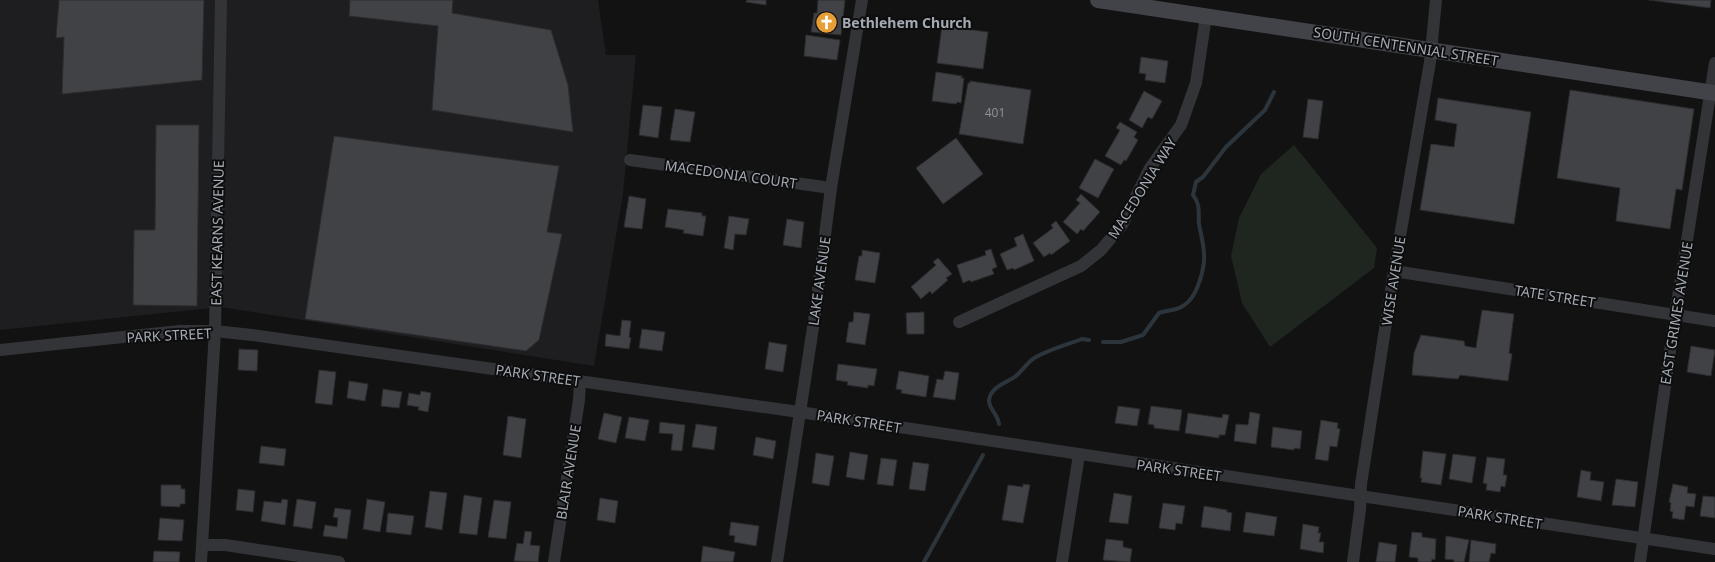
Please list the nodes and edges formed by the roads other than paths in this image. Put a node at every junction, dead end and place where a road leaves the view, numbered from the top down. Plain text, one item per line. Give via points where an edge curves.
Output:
1 (221, 0) edge
2 (862, 0) edge
3 (1098, 0) edge
4 (1436, 0) edge
5 (1206, 16) junction
6 (1430, 50) junction
7 (1715, 64) edge
8 (1713, 92) edge
9 (630, 160) dead end
10 (831, 188) junction
11 (1394, 271) junction
12 (1675, 316) junction
13 (1715, 321) edge
14 (959, 322) dead end
15 (215, 331) junction
16 (0, 350) edge
17 (580, 381) junction
18 (799, 412) junction
19 (1079, 455) junction
20 (1361, 496) junction
21 (1644, 539) junction
22 (202, 544) junction
23 (1715, 549) edge
24 (202, 562) edge
25 (338, 562) edge
26 (554, 562) edge
27 (777, 562) edge
28 (1062, 562) edge
29 (1352, 562) edge
30 (1640, 562) edge

1 - 15 street, EAST KEARNS AVENUE
2 - 10 street, LAKE AVENUE
3 - 5 street, SOUTH CENTENNIAL STREET
4 - 6 street, WISE AVENUE
5 - 6 street, SOUTH CENTENNIAL STREET
5 - 14 street, MACEDONIA WAY via 1196,83 1181,126 1150,168 1118,230 1101,250 1081,266
6 - 8 street, SOUTH CENTENNIAL STREET
6 - 11 street, WISE AVENUE
7 - 8 street, EAST GRIMES AVENUE
8 - 12 street, EAST GRIMES AVENUE
9 - 10 street, MACEDONIA COURT
10 - 18 street, LAKE AVENUE
11 - 12 street, TATE STREET
11 - 20 street, WISE AVENUE
12 - 13 street, TATE STREET
12 - 21 street, EAST GRIMES AVENUE
15 - 16 street, PARK STREET via 180,331
15 - 17 street, PARK STREET
15 - 22 street, EAST KEARNS AVENUE
17 - 18 street, PARK STREET
17 - 26 street, BLAIR AVENUE
18 - 19 street, PARK STREET
18 - 27 street, LAKE AVENUE
19 - 20 street, PARK STREET
19 - 28 street
20 - 21 street, PARK STREET
20 - 29 street, WISE AVENUE
21 - 23 street, PARK STREET
21 - 30 street, EAST GRIMES AVENUE
22 - 24 street, EAST KEARNS AVENUE
22 - 25 street via 225,545

